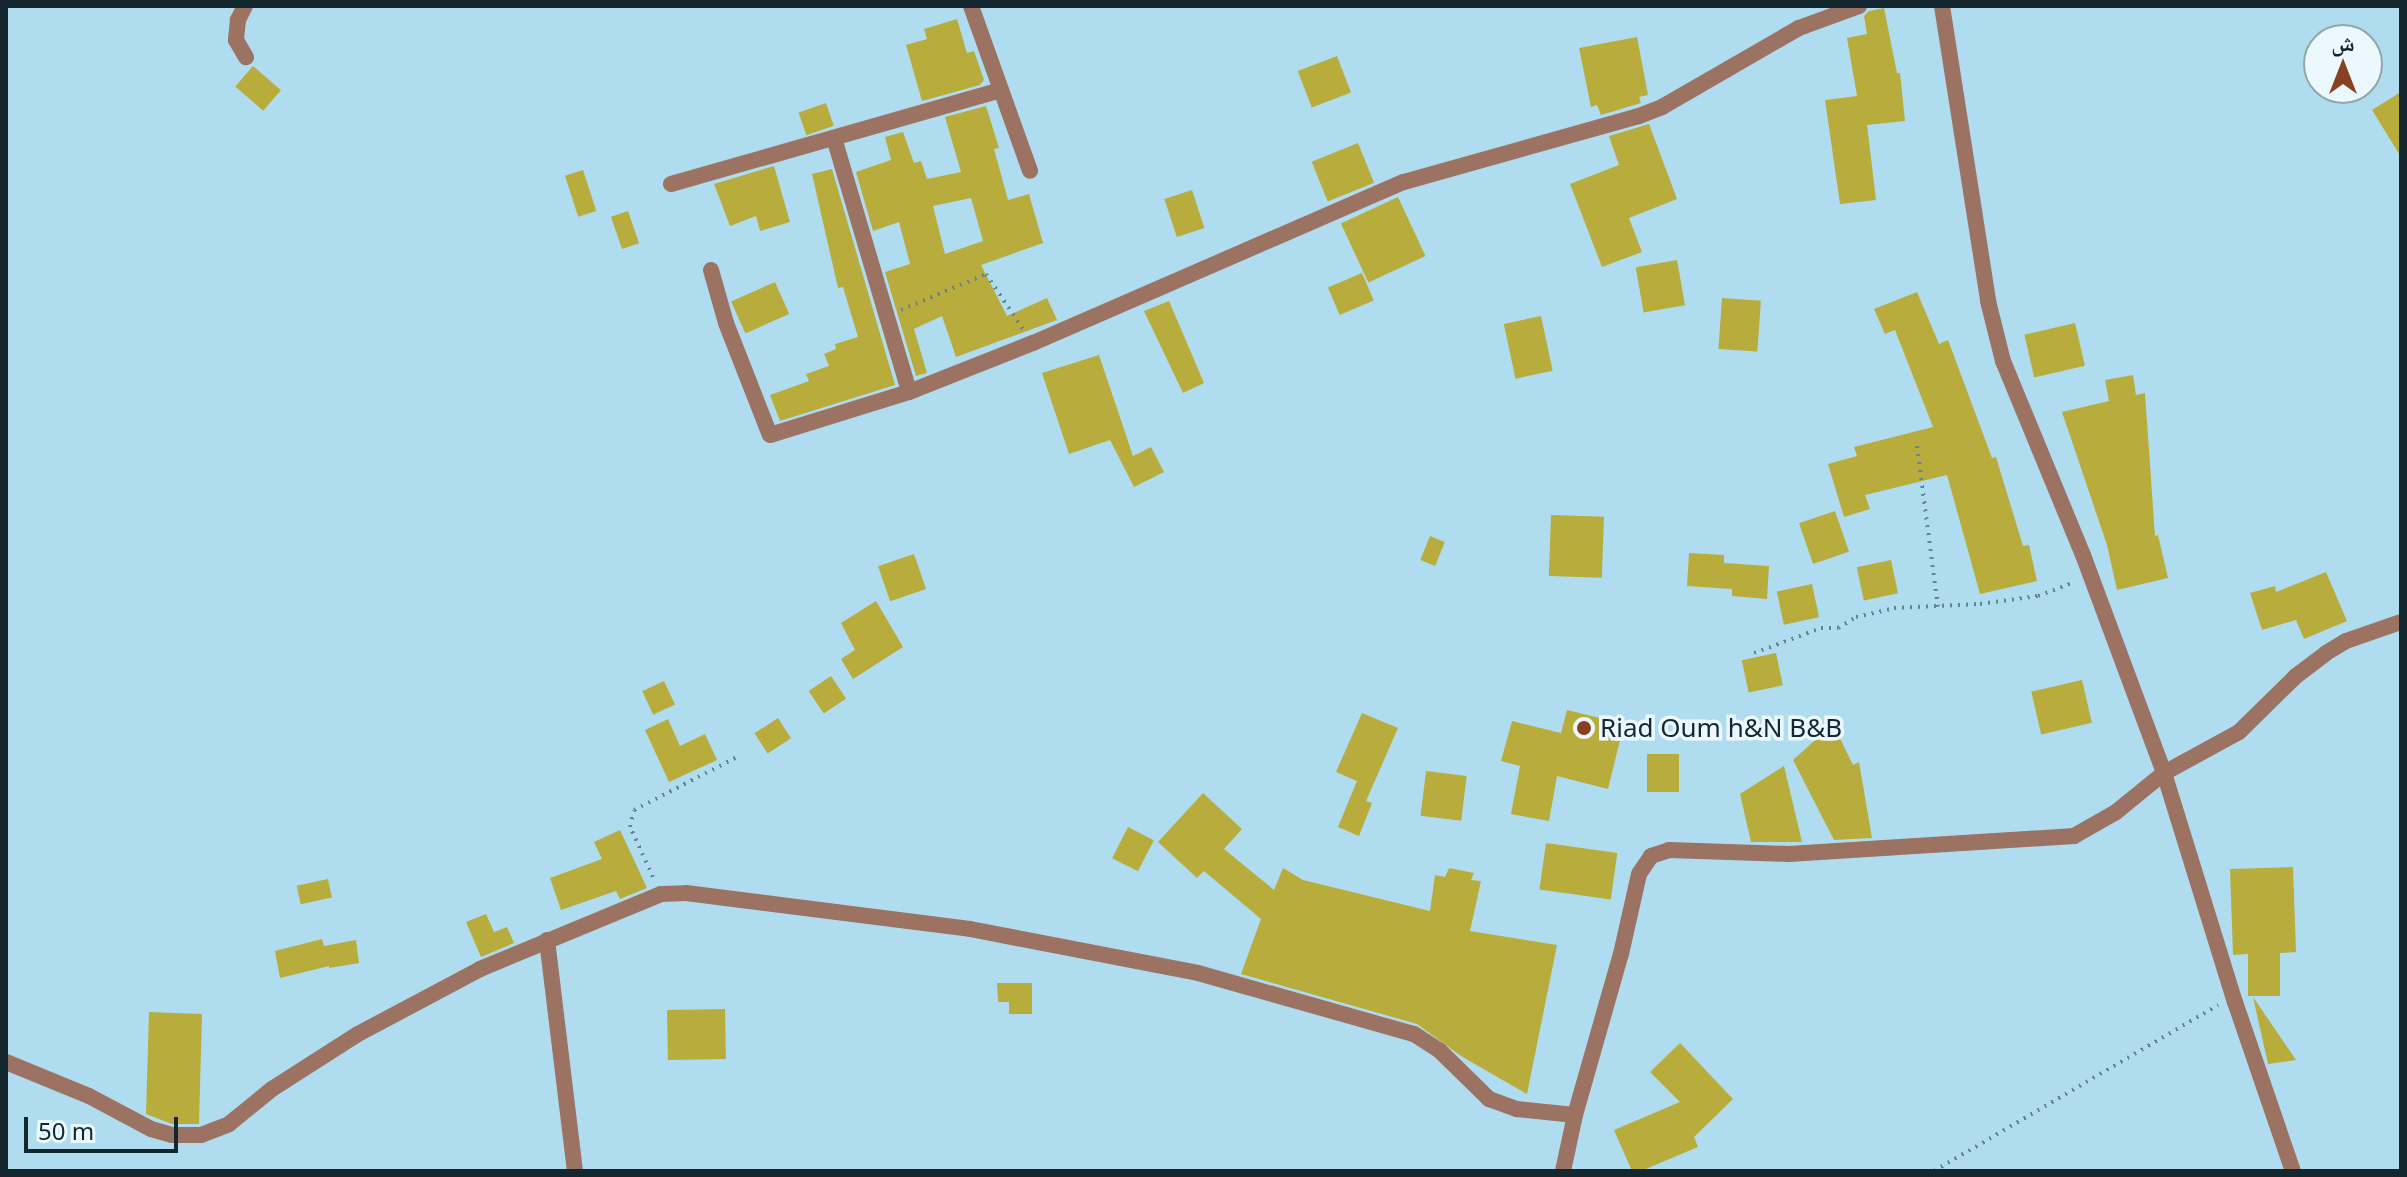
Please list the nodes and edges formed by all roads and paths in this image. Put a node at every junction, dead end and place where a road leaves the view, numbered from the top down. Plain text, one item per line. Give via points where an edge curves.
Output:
1 (245, 6) edge
2 (971, 6) edge
3 (1859, 6) edge
4 (1942, 6) edge
5 (246, 57) dead end
6 (1001, 90) junction
7 (834, 138) junction
8 (1030, 171) dead end
9 (671, 184) dead end
10 (711, 270) dead end
11 (884, 316) junction
12 (1033, 343) junction
13 (909, 392) junction
14 (1917, 446) dead end
15 (2092, 577) junction
16 (1938, 607) junction
17 (2401, 622) edge
18 (1754, 653) dead end
19 (739, 756) dead end
20 (2164, 773) junction
21 (661, 894) junction
22 (547, 940) junction
23 (2233, 996) junction
24 (6, 1062) edge
25 (1575, 1115) junction
26 (575, 1171) edge
27 (1563, 1171) edge
28 (1934, 1171) edge
29 (2293, 1171) edge

1 - 5 street via 236,40
2 - 6 street
3 - 12 street via 1799,28 1662,107 1404,182
4 - 15 street via 1995,334
6 - 7 street
6 - 8 street
7 - 9 street
7 - 11 street
10 - 13 street via 770,435
11 - 12 path via 986,274
11 - 13 street
12 - 13 street
14 - 16 path
15 - 16 path via 2038,596
15 - 20 street
16 - 18 path via 1894,608 1856,617 1838,628 1821,628
17 - 20 street via 2326,653 2239,732
19 - 21 path via 631,814 630,827
20 - 23 street
20 - 25 street via 2093,827 2053,840 1789,854 1669,850 1651,856 1639,874
21 - 22 street
21 - 25 street via 970,929 1198,973 1414,1034 1440,1051 1489,1099 1517,1109
22 - 24 street via 358,1034 272,1089 229,1124 201,1135 151,1129
22 - 26 street
23 - 28 path
23 - 29 street
25 - 27 street

